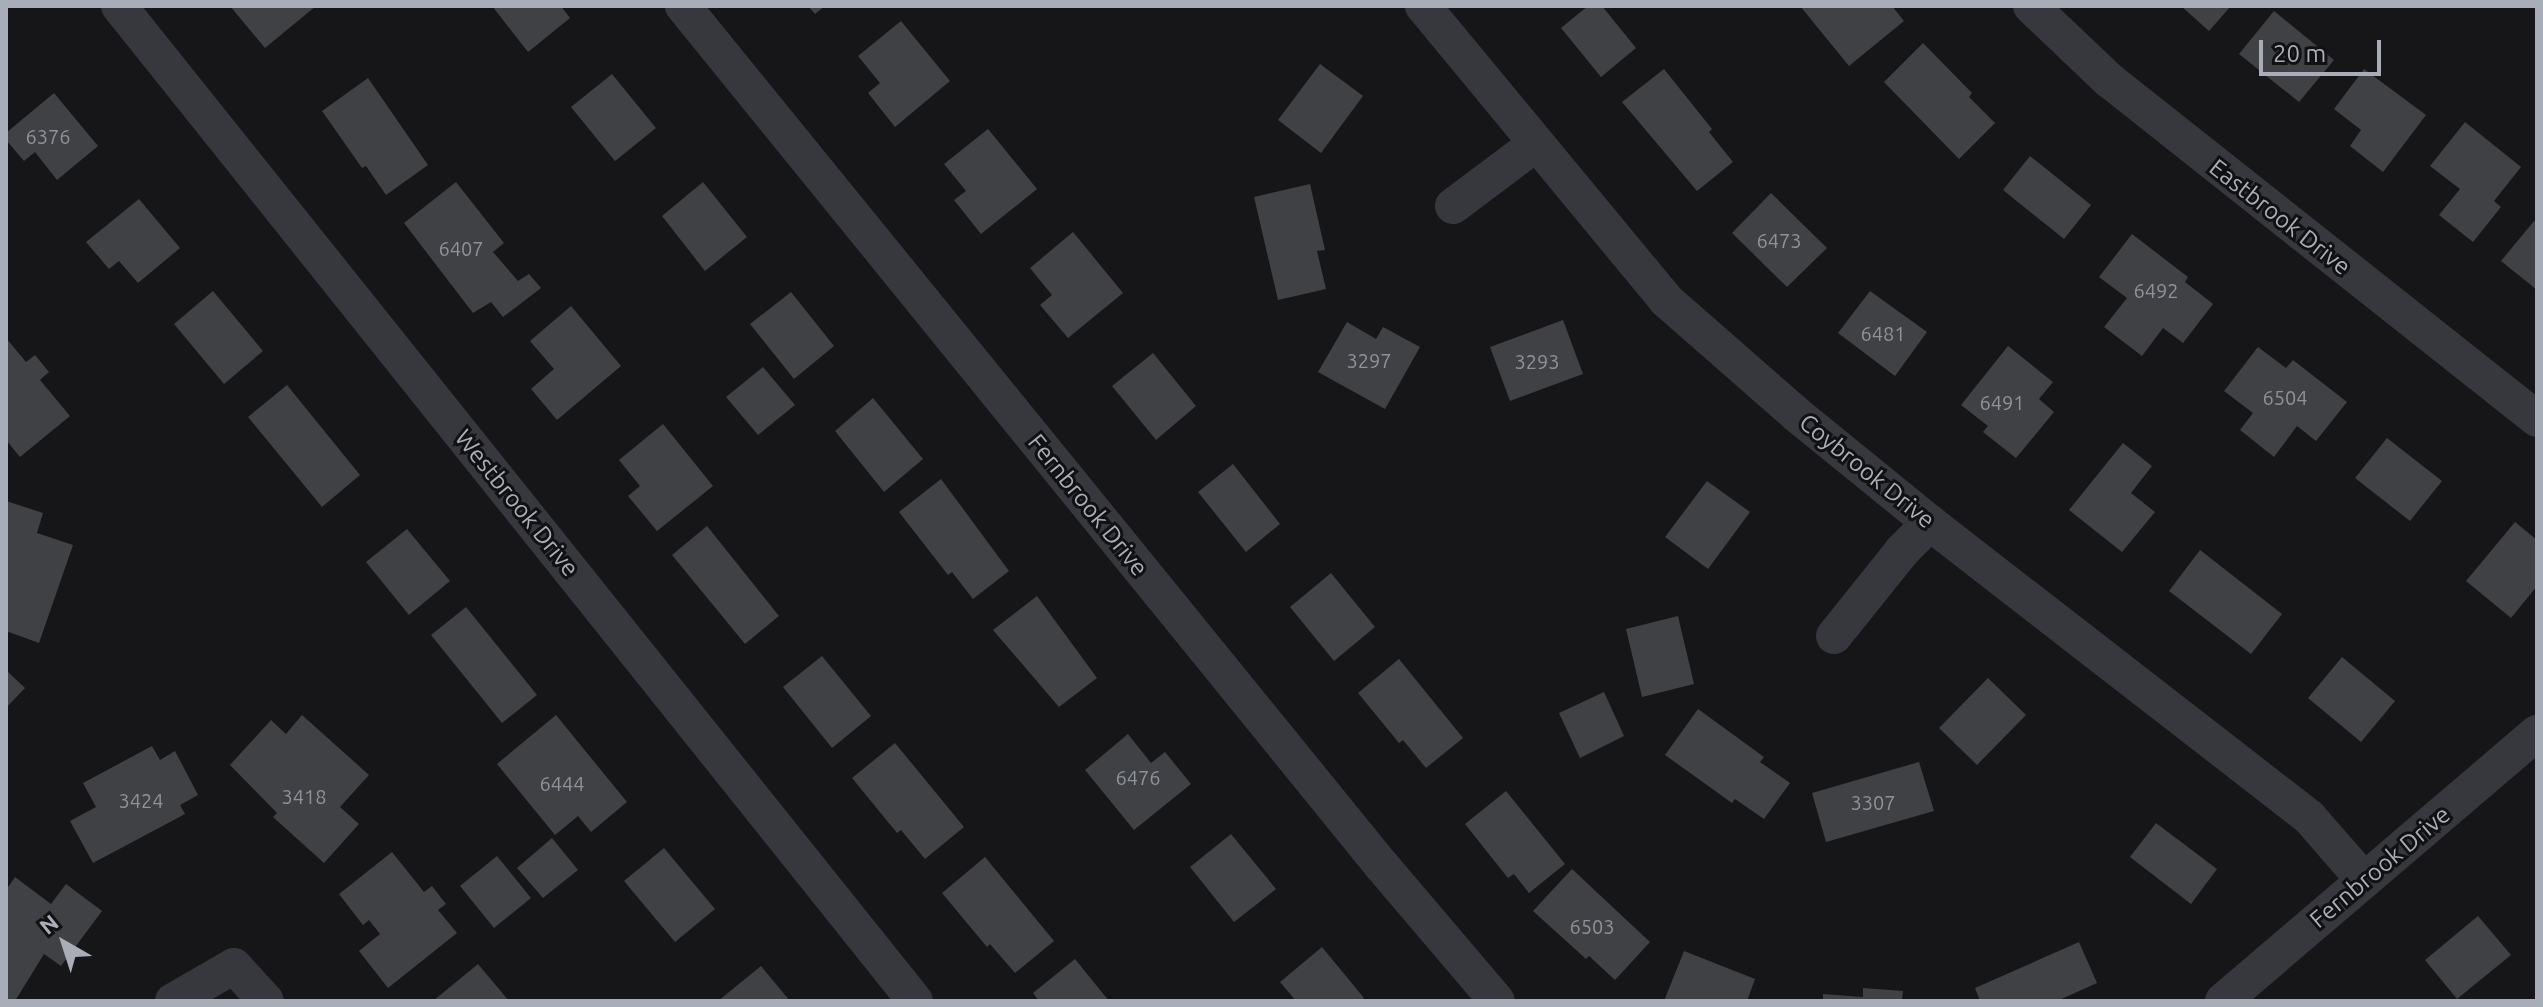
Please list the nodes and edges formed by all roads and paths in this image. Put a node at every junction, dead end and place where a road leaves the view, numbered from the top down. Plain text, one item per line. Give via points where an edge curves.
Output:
1 (119, 6) edge
2 (683, 6) edge
3 (1423, 6) edge
4 (2031, 6) edge
5 (1536, 144) junction
6 (1453, 206) dead end
7 (2537, 419) edge
8 (1930, 523) junction
9 (1834, 636) dead end
10 (2537, 733) edge
11 (2364, 880) junction
12 (173, 1001) edge
13 (266, 1001) edge
14 (915, 1001) edge
15 (1497, 1001) edge
16 (2223, 1001) edge

1 - 14 street, Westbrook Drive
2 - 15 street, Fernbrook Drive
3 - 5 street, Coybrook Drive
4 - 7 street, Eastbrook Drive via 2109,80
5 - 6 street
5 - 8 street, Coybrook Drive via 1666,300
8 - 9 street
8 - 11 street, Coybrook Drive via 2309,817
10 - 11 street, Fernbrook Drive
11 - 16 street, Fernbrook Drive
12 - 13 street via 234,966

